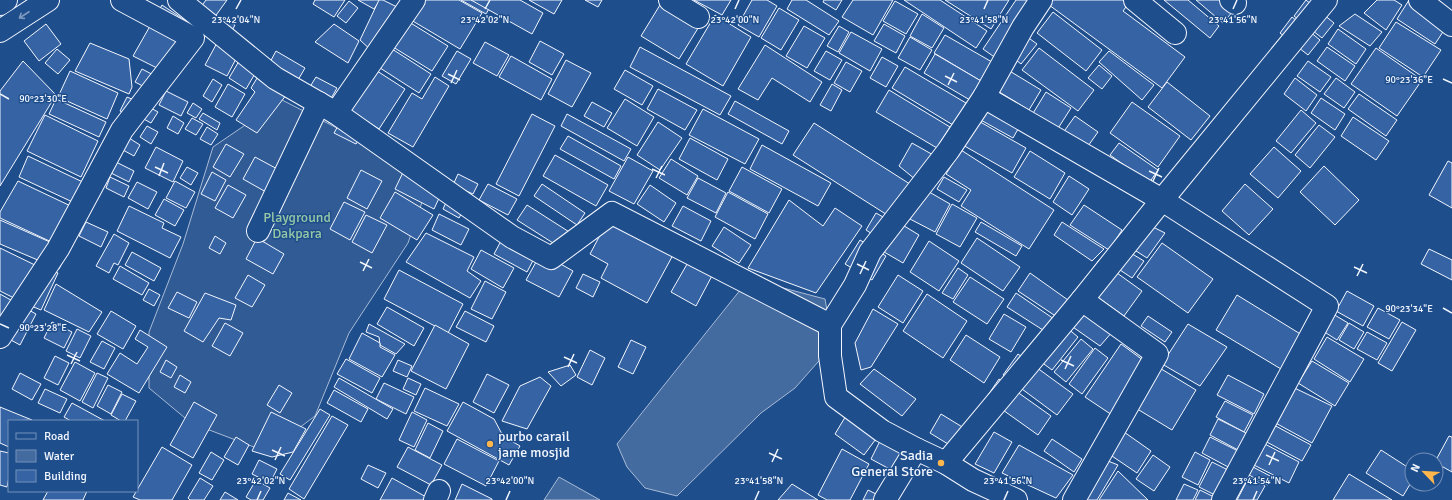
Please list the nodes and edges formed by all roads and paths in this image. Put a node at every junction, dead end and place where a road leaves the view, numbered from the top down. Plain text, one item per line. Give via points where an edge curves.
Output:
1 (6, 0) edge
2 (48, 0) edge
3 (122, 0) edge
4 (179, 0) edge
5 (414, 0) edge
6 (670, 0) edge
7 (1041, 0) edge
8 (1135, 0) edge
9 (1326, 0) edge
10 (1420, 0) edge
11 (0, 4) edge
12 (698, 17) dead end
13 (1452, 25) edge
14 (0, 31) edge
15 (1175, 33) dead end
16 (984, 97) junction
17 (327, 108) junction
18 (1162, 200) junction
19 (258, 231) dead end
20 (1082, 300) junction
21 (830, 325) junction
22 (0, 337) edge
23 (916, 449) junction
24 (946, 463) junction
25 (886, 500) edge
26 (1016, 500) edge
27 (1074, 500) edge
28 (1223, 500) edge

1 - 11 street
2 -> 14 street
3 - 22 street via 194,38 122,130 58,249
4 - 17 street via 275,78
5 - 17 street
6 - 12 street
7 - 16 street via 1023,26
8 - 15 street
9 - 18 street
10 - 13 street
16 - 18 street
16 - 21 street via 948,151 870,252
17 - 19 street
17 - 21 street via 512,237 551,258 612,213
18 - 20 street
18 - 28 street via 1328,306
20 - 24 street
20 - 27 street via 1157,354
21 - 23 street via 830,356 836,397 882,431
23 - 24 street
23 - 25 street
24 - 26 street via 973,480

